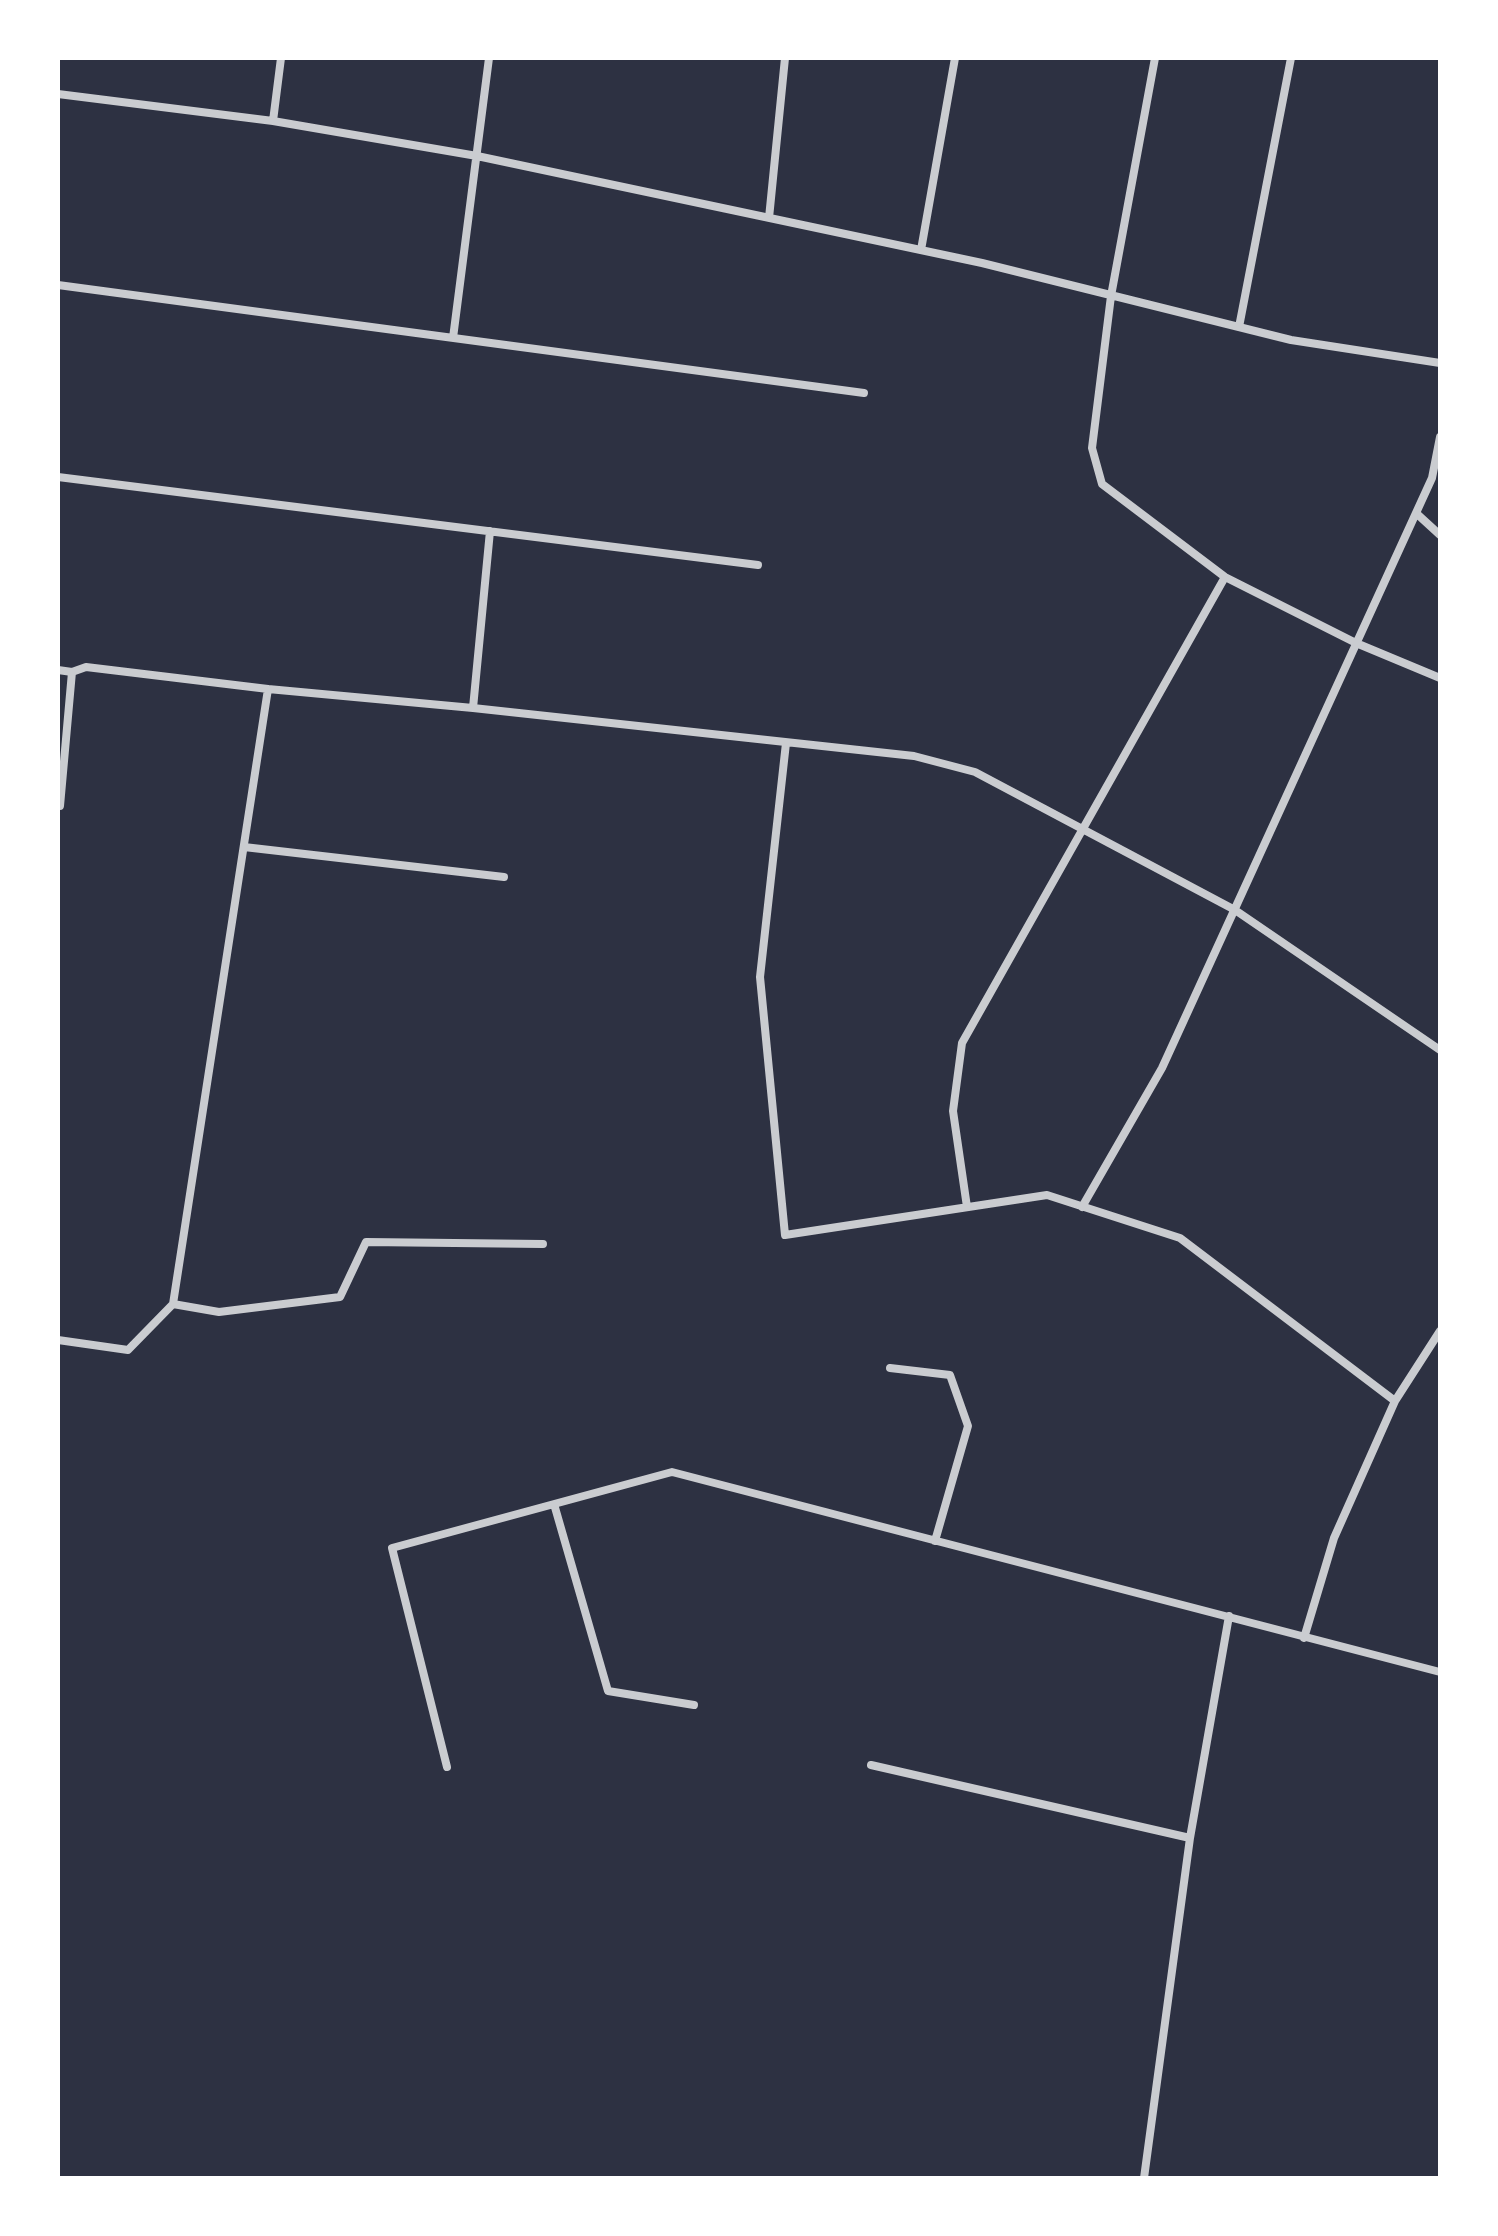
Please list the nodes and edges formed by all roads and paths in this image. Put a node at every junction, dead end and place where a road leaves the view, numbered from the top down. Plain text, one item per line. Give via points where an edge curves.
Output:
1 (281, 58) edge
2 (489, 58) edge
3 (785, 58) edge
4 (955, 58) edge
5 (1155, 58) edge
6 (1291, 58) edge
7 (58, 94) edge
8 (273, 121) junction
9 (477, 156) junction
10 (769, 218) junction
11 (921, 250) junction
12 (58, 285) edge
13 (1111, 296) junction
14 (1239, 327) junction
15 (453, 338) junction
16 (1440, 363) edge
17 (864, 393) dead end
18 (1440, 437) edge
19 (58, 477) edge
20 (1416, 513) junction
21 (490, 531) junction
22 (1440, 535) edge
23 (758, 565) dead end
24 (1225, 577) junction
25 (1356, 643) junction
26 (58, 670) edge
27 (72, 672) junction
28 (1440, 678) edge
29 (268, 689) junction
30 (473, 708) junction
31 (786, 743) junction
32 (60, 806) edge
33 (1085, 829) junction
34 (244, 847) junction
35 (504, 877) dead end
36 (1235, 910) junction
37 (1440, 1050) edge
38 (967, 1207) junction
39 (1082, 1207) junction
40 (543, 1244) dead end
41 (173, 1304) junction
42 (1440, 1331) edge
43 (58, 1340) edge
44 (890, 1368) dead end
45 (1395, 1401) junction
46 (554, 1504) junction
47 (935, 1541) junction
48 (1229, 1616) junction
49 (1304, 1638) junction
50 (1440, 1672) edge
51 (694, 1705) dead end
52 (871, 1765) dead end
53 (447, 1767) dead end
54 (1190, 1838) junction
55 (1144, 2178) edge

1 - 8 street
2 - 9 street
3 - 10 street
4 - 11 street
5 - 13 street
6 - 14 street
7 - 8 street
8 - 9 street
9 - 10 street
9 - 15 street
10 - 11 street
11 - 13 street
12 - 15 street
13 - 14 street
13 - 24 street via 1092,448 1102,484
14 - 16 street
15 - 17 street
18 - 20 street via 1432,478
19 - 21 street
20 - 22 street
20 - 25 street
21 - 23 street
21 - 30 street
24 - 25 street
24 - 33 street
25 - 28 street
25 - 36 street
26 - 27 street
27 - 29 street via 86,667
27 - 32 street
29 - 30 street
29 - 34 street
30 - 31 street
31 - 33 street via 914,756 975,772
31 - 38 street via 760,977 785,1235
33 - 36 street
33 - 38 street via 962,1043 953,1111
34 - 35 street
34 - 41 street
36 - 37 street
36 - 39 street via 1162,1068
38 - 39 street via 1047,1195
39 - 45 street via 1180,1238
40 - 41 street via 366,1242 340,1297 219,1312
41 - 43 street via 128,1350
42 - 45 street
44 - 47 street via 950,1375 968,1426
45 - 49 street via 1334,1538
46 - 47 street via 672,1472
46 - 51 street via 608,1691
46 - 53 street via 392,1548
47 - 48 street
48 - 49 street
48 - 54 street
49 - 50 street
52 - 54 street
54 - 55 street

